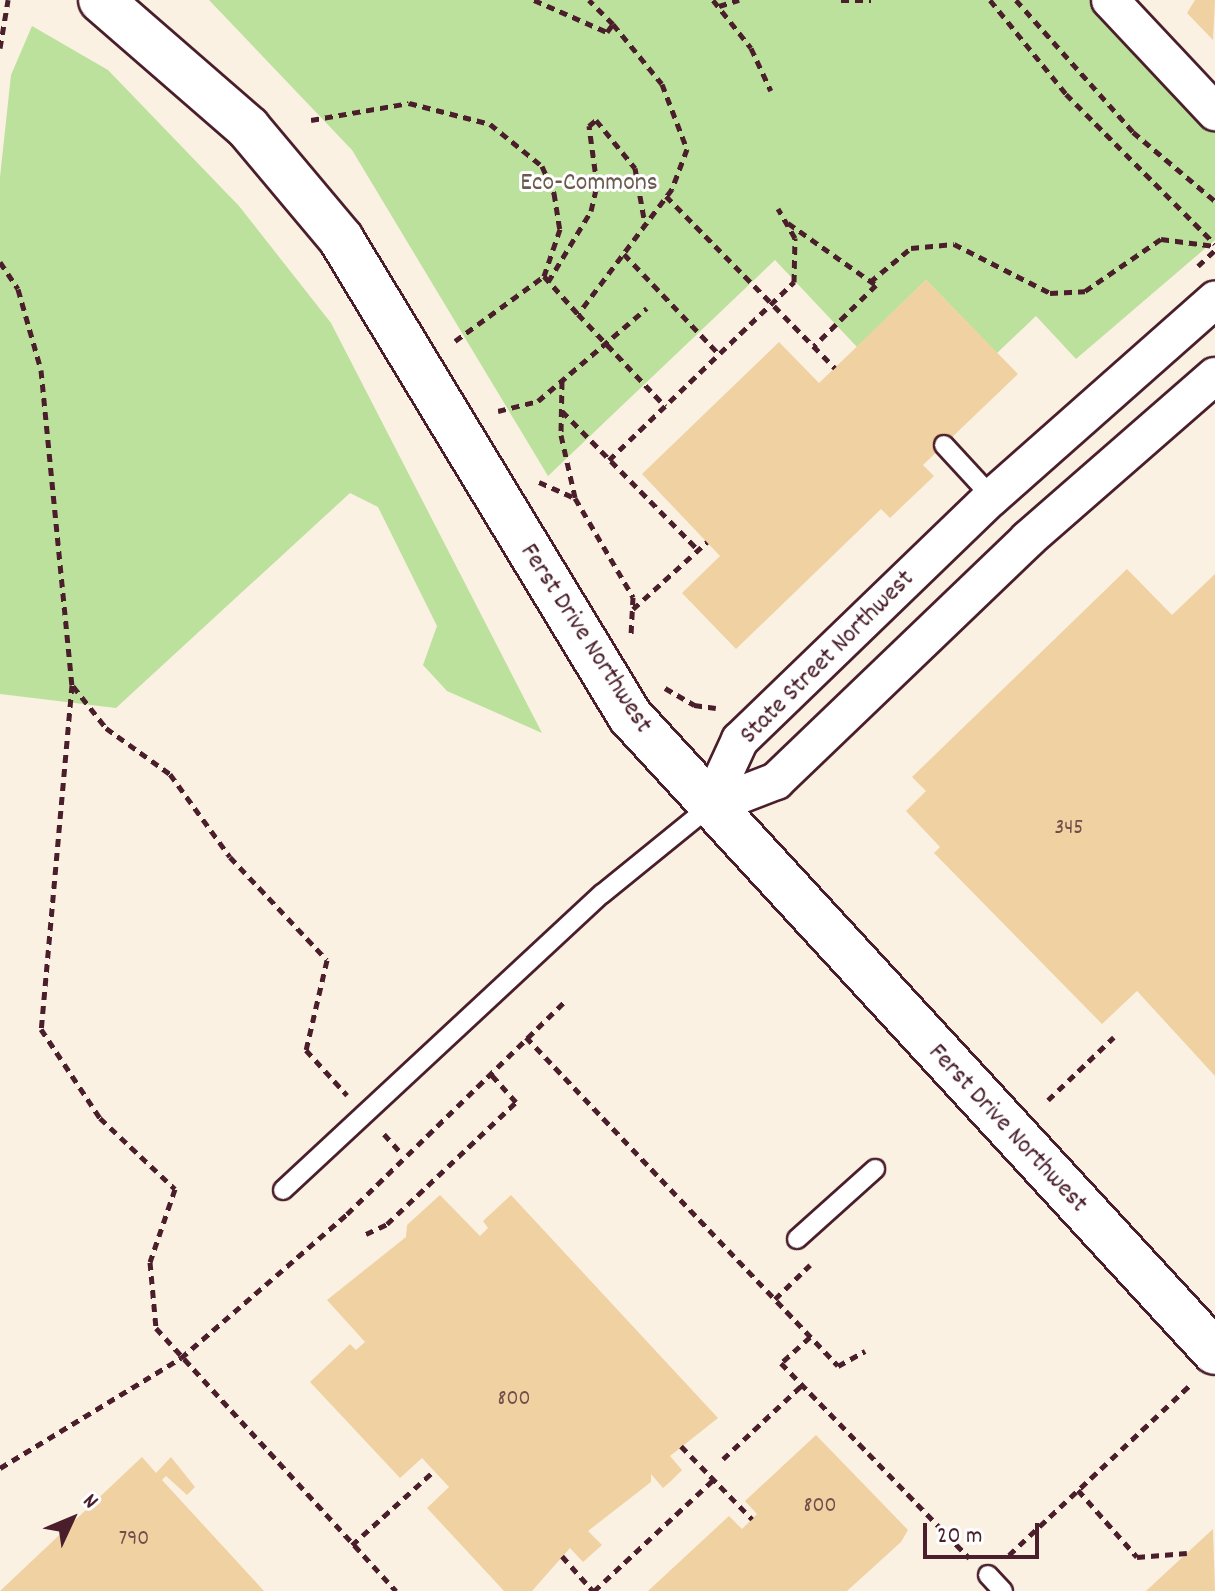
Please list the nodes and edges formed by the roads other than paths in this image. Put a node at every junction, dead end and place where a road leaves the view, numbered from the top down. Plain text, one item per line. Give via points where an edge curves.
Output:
1 (101, 0) edge
2 (1110, 0) edge
3 (1215, 112) edge
4 (1215, 300) edge
5 (1215, 377) edge
6 (944, 445) dead end
7 (992, 497) junction
8 (709, 807) junction
9 (875, 1169) dead end
10 (283, 1190) dead end
11 (797, 1239) dead end
12 (1206, 1365) edge
13 (988, 1575) road end
14 (1003, 1591) edge

1 - 8 street, Ferst Drive Northwest via 248,128 341,239 630,716
2 - 3 street
4 - 7 street, State Street Northwest
5 - 8 street, State Street Northwest via 1028,539 776,781
6 - 7 lane
7 - 8 street, State Street Northwest via 740,740
8 - 10 lane
8 - 12 street, Ferst Drive Northwest
9 - 11 lane
13 - 14 lane

